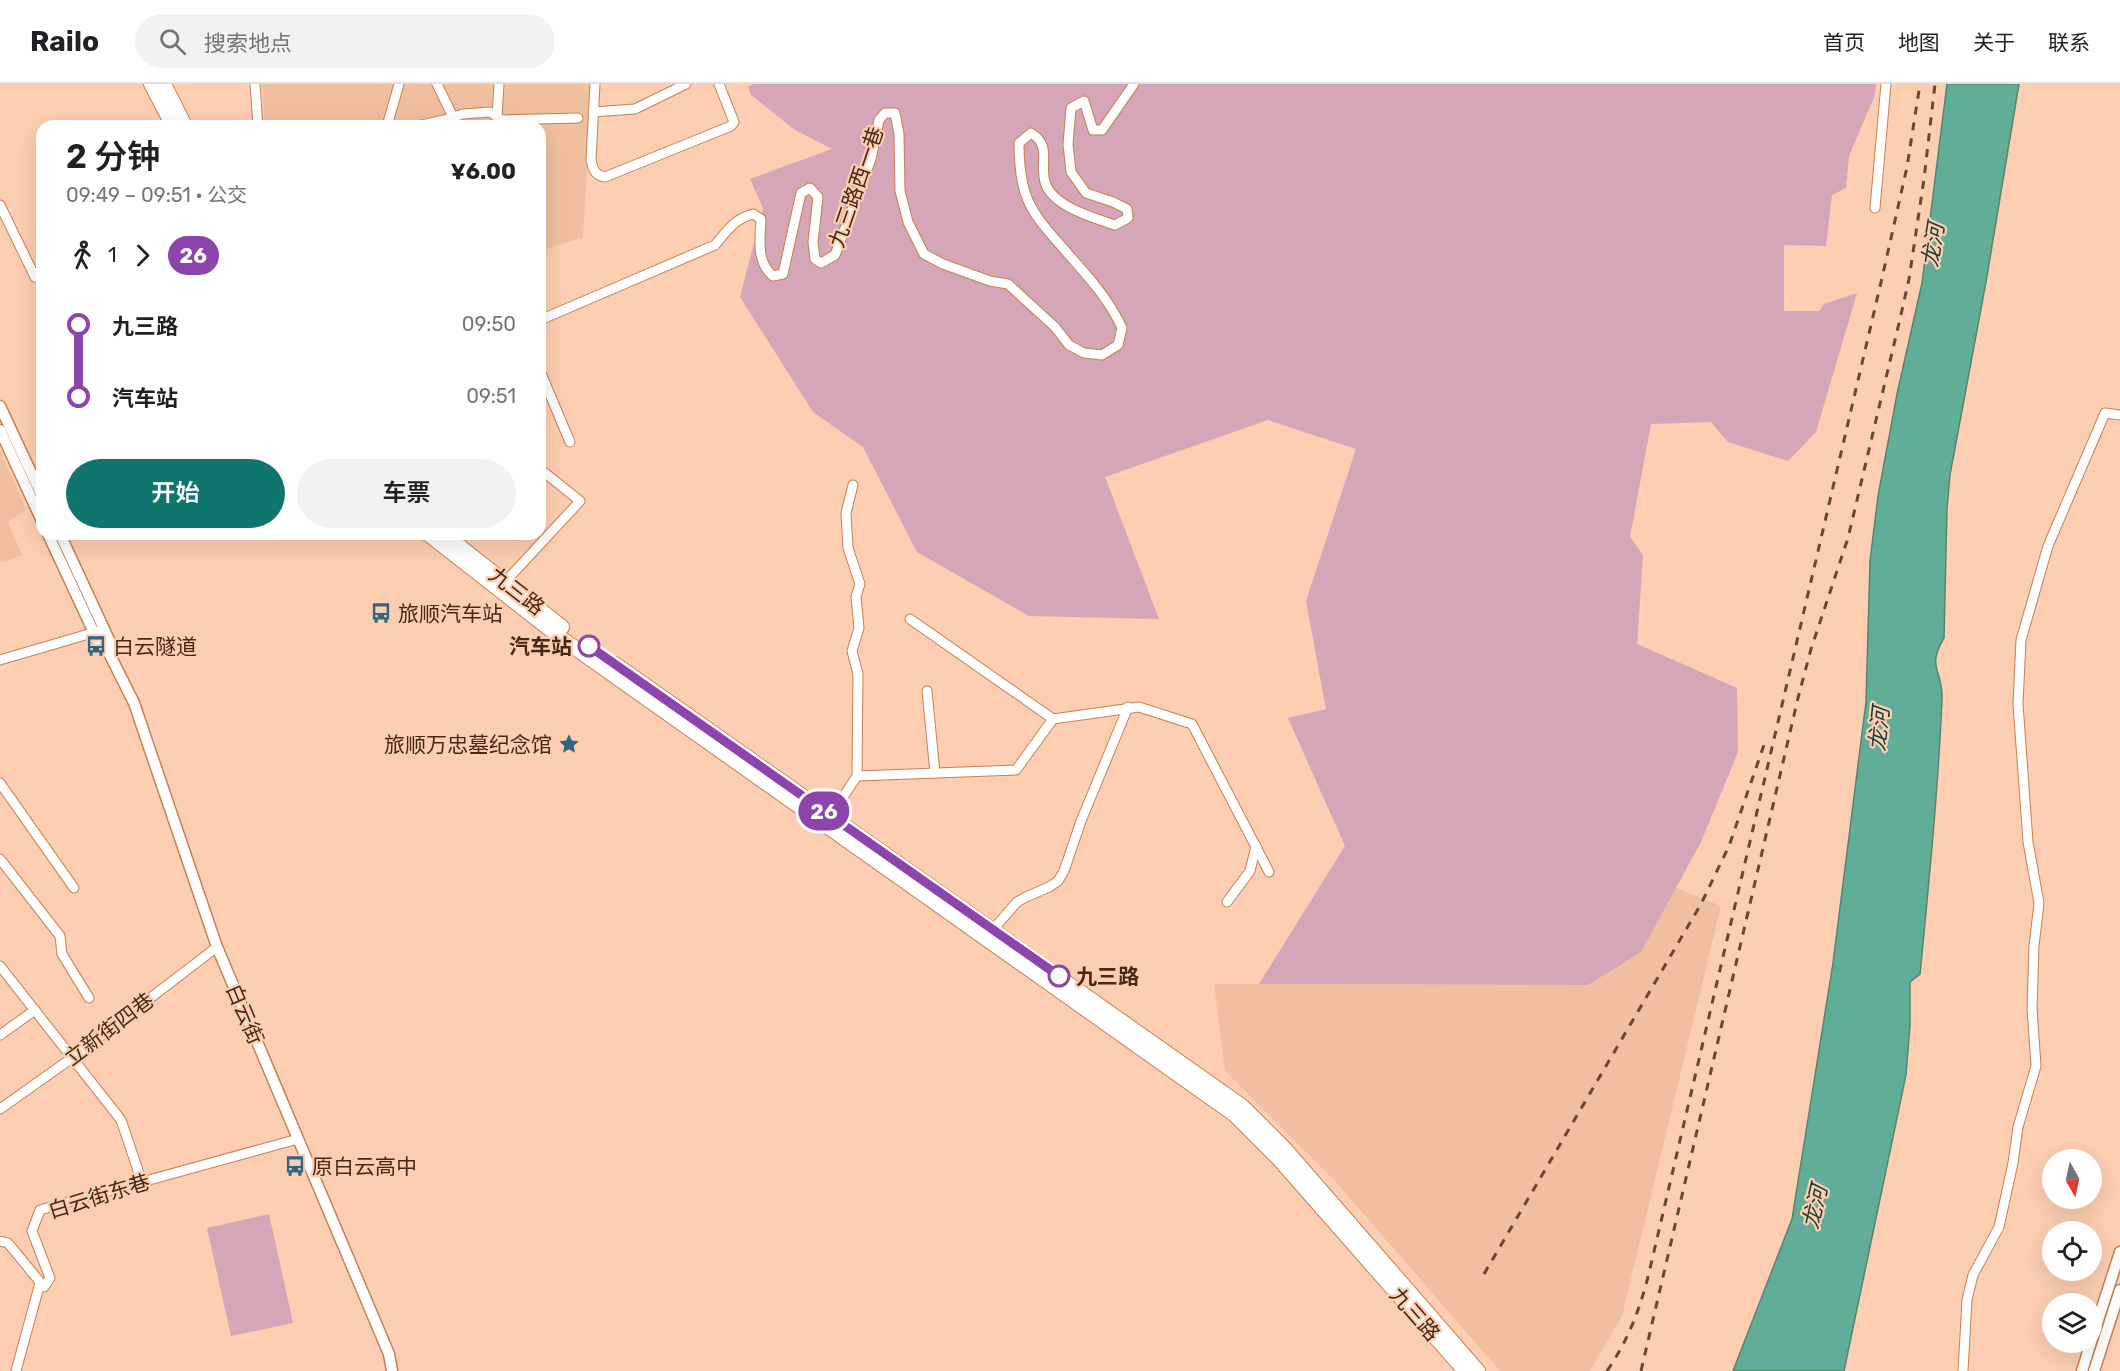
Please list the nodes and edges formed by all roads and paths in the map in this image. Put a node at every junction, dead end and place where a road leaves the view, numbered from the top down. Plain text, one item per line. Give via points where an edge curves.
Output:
1 (152, 84) edge
2 (164, 84) edge
3 (255, 84) edge
4 (399, 84) edge
5 (437, 84) edge
6 (499, 84) edge
7 (595, 84) edge
8 (686, 84) edge
9 (719, 84) edge
10 (1134, 84) edge
11 (1886, 84) edge
12 (593, 112) junction
13 (453, 117) junction
14 (497, 117) junction
15 (578, 118) dead end
16 (170, 120) edge
17 (182, 120) edge
18 (258, 120) edge
19 (389, 120) edge
20 (441, 120) edge
21 (0, 205) edge
22 (1875, 208) dead end
23 (36, 271) edge
24 (546, 317) edge
25 (546, 386) edge
26 (0, 406) edge
27 (2120, 415) edge
28 (0, 430) edge
29 (570, 442) dead end
30 (546, 474) edge
31 (36, 483) edge
32 (853, 485) dead end
33 (36, 508) edge
34 (546, 538) edge
35 (51, 540) edge
36 (62, 540) edge
37 (436, 540) edge
38 (452, 540) edge
39 (544, 540) edge
40 (505, 582) junction
41 (910, 619) dead end
42 (99, 631) junction
43 (0, 660) edge
44 (927, 692) dead end
45 (1128, 707) junction
46 (1053, 719) junction
47 (935, 773) junction
48 (857, 776) junction
49 (0, 783) edge
50 (828, 820) junction
51 (1256, 846) junction
52 (0, 859) edge
53 (1269, 872) dead end
54 (74, 888) dead end
55 (1227, 902) dead end
56 (990, 934) junction
57 (217, 947) junction
58 (0, 966) edge
59 (89, 998) dead end
60 (34, 1010) junction
61 (0, 1035) edge
62 (72, 1058) junction
63 (0, 1109) edge
64 (298, 1139) junction
65 (142, 1182) junction
66 (0, 1241) edge
67 (2120, 1252) edge
68 (39, 1283) junction
69 (2120, 1290) edge
70 (2102, 1308) edge
71 (2088, 1353) edge
72 (16, 1371) edge
73 (392, 1371) edge
74 (1465, 1371) edge
75 (1478, 1371) edge
76 (1963, 1371) edge
77 (2082, 1371) edge
78 (2094, 1371) edge

1 - 16 highway
2 - 17 highway
3 - 18 street
4 - 19 street
5 - 13 street
6 - 14 street
7 - 12 street
8 - 12 street via 634,109
9 - 12 street via 734,122 731,126 605,177 593,170 591,160
10 - 24 street, 九三路西一巷 via 1102,129 1093,130 1084,101 1071,108 1071,172 1086,193 1127,209 1128,218 1115,225 1082,215 1060,202 1046,185 1040,138 1031,133 1019,143 1019,169 1027,199 1045,228 1091,279 1122,328 1118,345 1102,355 1084,353 1069,345 1008,284 990,281 924,254 908,222 900,191 895,113 885,113 879,120 871,159 835,255 821,263 815,259 818,197 810,188 801,193 783,274 773,276 765,269 760,248 761,219 753,214 736,221 715,245
11 - 22 street
13 - 14 street via 490,112
13 - 20 street
14 - 15 street
21 - 23 street
25 - 29 street
26 - 31 main road
27 - 76 street via 2105,413 2048,546 2021,640 2018,704 2028,842 2039,903 2032,1008 2036,1066 2018,1127 1999,1227 1973,1275 1967,1300
28 - 33 main road
30 - 34 street via 580,501
32 - 48 street via 846,513 848,548 860,584 856,597 859,628 852,651 858,674
35 - 42 main road, 白云街
36 - 42 main road, 白云街
37 - 50 highway, 九三路 via 556,634
38 - 40 highway, 九三路
39 - 40 street
40 - 50 highway, 九三路
41 - 46 street
42 - 43 street
42 - 57 main road, 白云街 via 101,648 110,653 134,703
44 - 47 street
45 - 46 street
45 - 51 street via 1192,724
45 - 56 street via 1058,881 1017,902
46 - 47 street via 1016,770
47 - 48 street
48 - 50 street
49 - 54 street
50 - 56 highway, 九三路
51 - 53 street
51 - 55 street via 1250,871
52 - 59 street via 60,936 62,954
56 - 74 highway, 九三路 via 1235,1115 1277,1157
56 - 75 highway, 九三路 via 1242,1106 1286,1150
57 - 62 street, 立新街四巷
57 - 64 main road, 白云街
58 - 60 street
60 - 61 street
60 - 62 street
62 - 63 street, 立新街四巷
62 - 65 street via 121,1120
64 - 65 street, 白云街东巷
64 - 73 main road, 白云街 via 388,1353
65 - 68 street, 白云街东巷 via 40,1210 32,1231 50,1278 44,1287
66 - 68 street via 8,1244
67 - 70 main road
68 - 72 street
69 - 78 main road
71 - 77 main road

